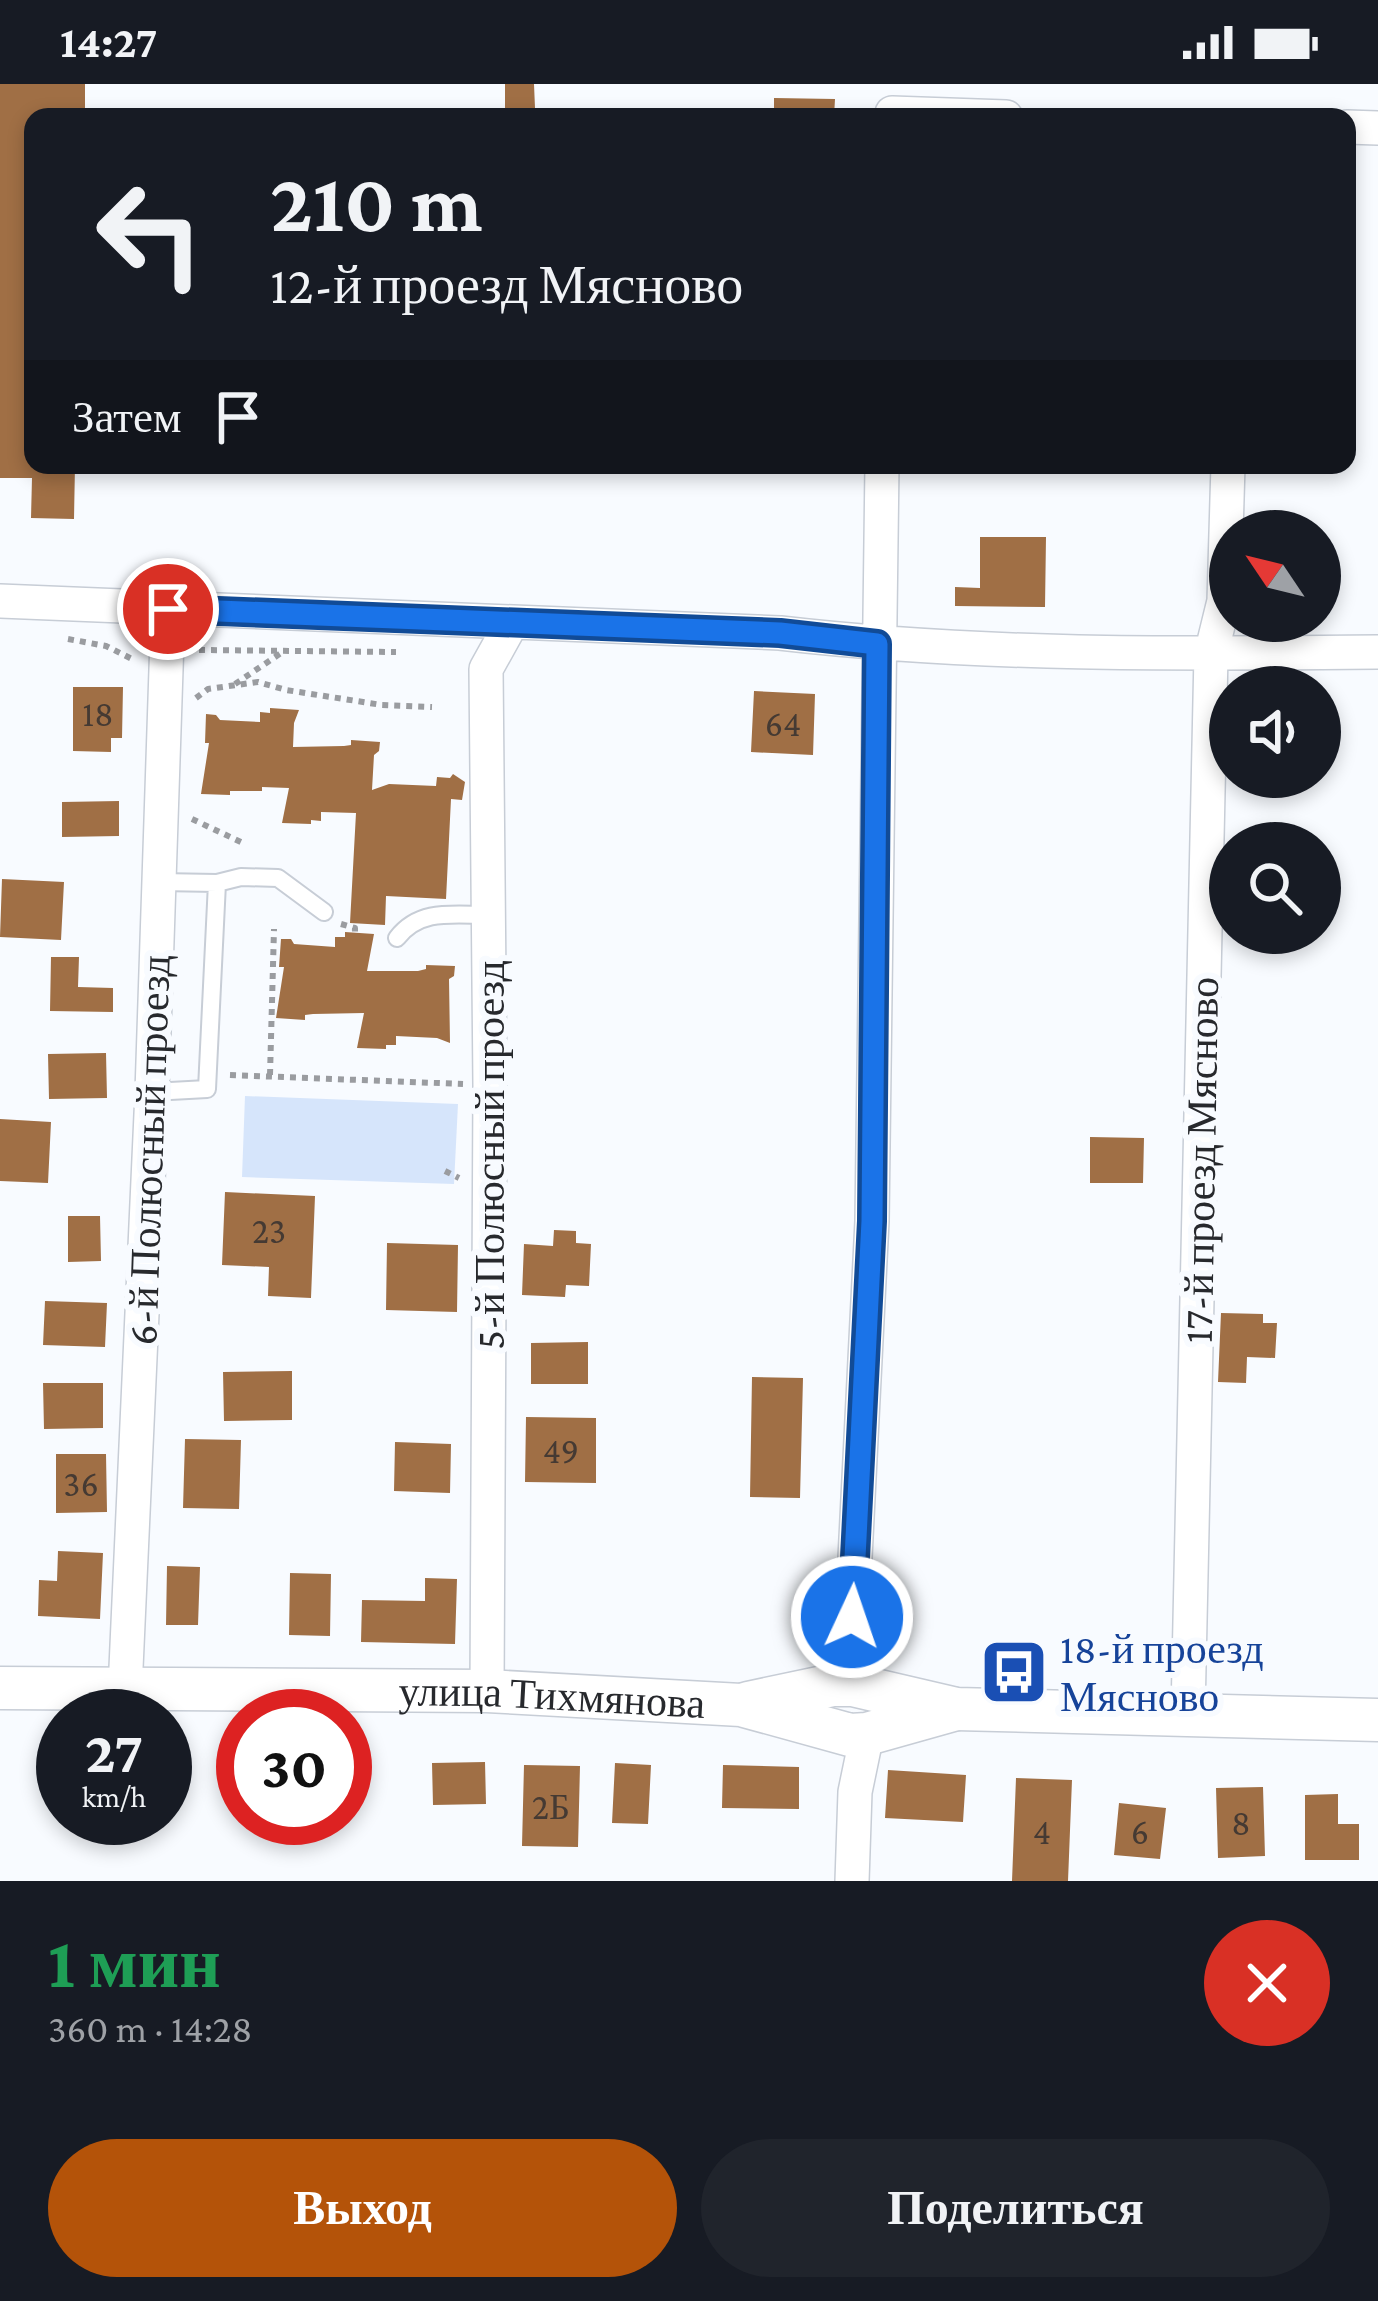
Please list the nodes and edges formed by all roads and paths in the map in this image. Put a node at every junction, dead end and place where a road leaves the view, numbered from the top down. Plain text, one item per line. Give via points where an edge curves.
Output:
1 (882, 474) edge
2 (1228, 474) edge
3 (0, 601) edge
4 (168, 609) junction
5 (511, 624) junction
6 (66, 638) dead end
7 (877, 644) junction
8 (197, 650) dead end
9 (284, 651) junction
10 (401, 652) dead end
11 (1378, 652) edge
12 (1211, 654) junction
13 (232, 686) junction
14 (178, 693) junction
15 (432, 706) dead end
16 (182, 810) dead end
17 (243, 843) dead end
18 (159, 882) junction
19 (217, 884) junction
20 (324, 912) dead end
21 (489, 915) junction
22 (274, 929) dead end
23 (397, 938) dead end
24 (208, 1074) junction
25 (271, 1077) junction
26 (490, 1086) junction
27 (152, 1092) junction
28 (852, 1686) junction
29 (0, 1688) edge
30 (62, 1689) edge
31 (125, 1689) edge
32 (192, 1690) edge
33 (487, 1691) junction
34 (741, 1705) junction
35 (956, 1709) junction
36 (1188, 1713) junction
37 (1378, 1720) edge
38 (849, 1733) junction
39 (852, 1881) edge

1 - 7 street
2 - 12 street, 17-й проезд Мясново via 1224,601
3 - 4 street
4 - 5 street
4 - 14 street, 6-й Полюсный проезд
5 - 7 street
5 - 21 street, 5-й Полюсный проезд via 486,669
6 - 14 path via 128,655
7 - 12 street
7 - 28 street via 872,1221
8 - 9 path
9 - 10 path
9 - 13 path
11 - 12 street
12 - 36 street, 17-й проезд Мясново
13 - 14 path
13 - 15 path via 258,682
14 - 18 street, 6-й Полюсный проезд
16 - 17 path
18 - 19 lane
18 - 27 street, 6-й Полюсный проезд
19 - 20 lane via 278,878
19 - 24 lane
21 - 23 lane via 428,916
21 - 26 street, 5-й Полюсный проезд
22 - 25 path
24 - 25 path
24 - 27 lane via 207,1089
25 - 26 path
26 - 33 street, 5-й Полюсный проезд
27 - 31 street, 6-й Полюсный проезд
28 - 34 street, улица Тихмянова
28 - 35 street, улица Тихмянова
28 - 38 street via 873,1711
29 - 30 street, улица Тихмянова
32 - 33 street, улица Тихмянова
33 - 34 street, улица Тихмянова
34 - 38 street, улица Тихмянова
35 - 36 street, улица Тихмянова
35 - 38 street, улица Тихмянова
36 - 37 street, улица Тихмянова
38 - 39 street

